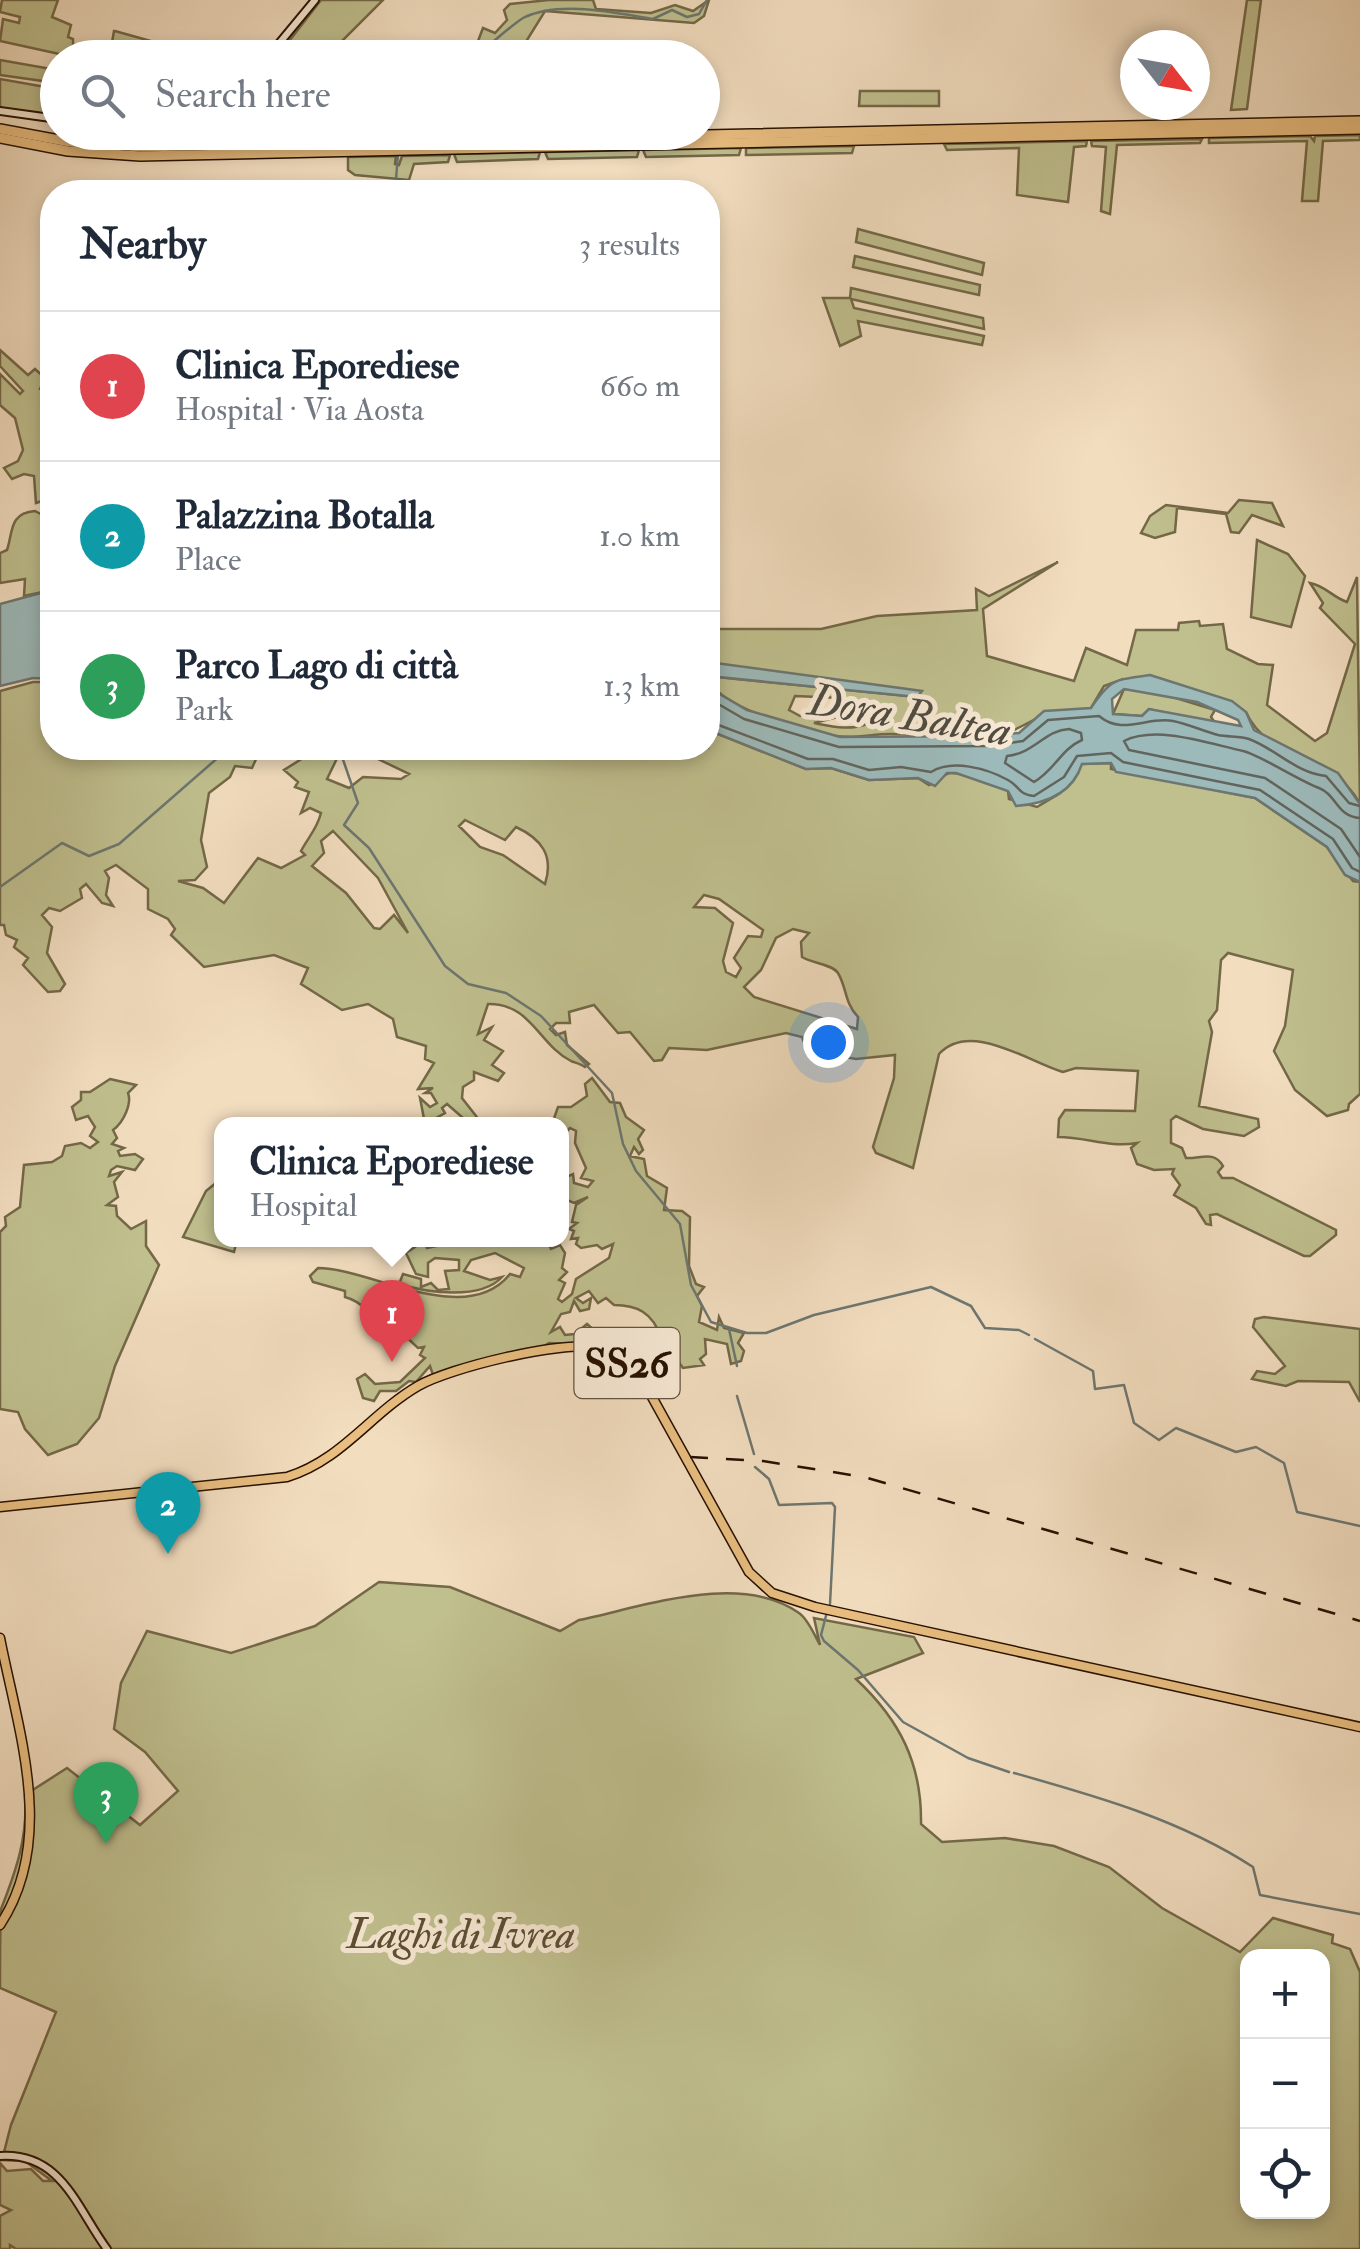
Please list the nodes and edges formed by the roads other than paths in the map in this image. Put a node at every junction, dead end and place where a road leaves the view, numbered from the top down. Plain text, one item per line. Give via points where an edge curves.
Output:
1 (314, 0) edge
2 (282, 40) edge
3 (0, 112) edge
4 (40, 118) edge
5 (1360, 121) edge
6 (1312, 126) junction
7 (0, 129) edge
8 (1360, 129) edge
9 (40, 135) edge
10 (0, 138) edge
11 (720, 138) edge
12 (40, 145) edge
13 (67, 150) edge
14 (242, 150) edge
15 (1, 1507) edge
16 (0, 1638) edge
17 (1360, 1727) edge
18 (0, 1925) edge
19 (0, 2156) edge
20 (107, 2249) edge

1 - 2 main road
3 - 4 main road
5 - 6 highway
6 - 8 highway
6 - 11 highway
7 - 9 highway
10 - 12 highway
13 - 14 highway
15 - 17 main road, SS26 via 287,1476 331,1458 433,1379 590,1347 617,1356 641,1377 754,1579 780,1597
16 - 18 main road via 32,1818 22,1883
19 - 20 main road via 31,2159 66,2183

